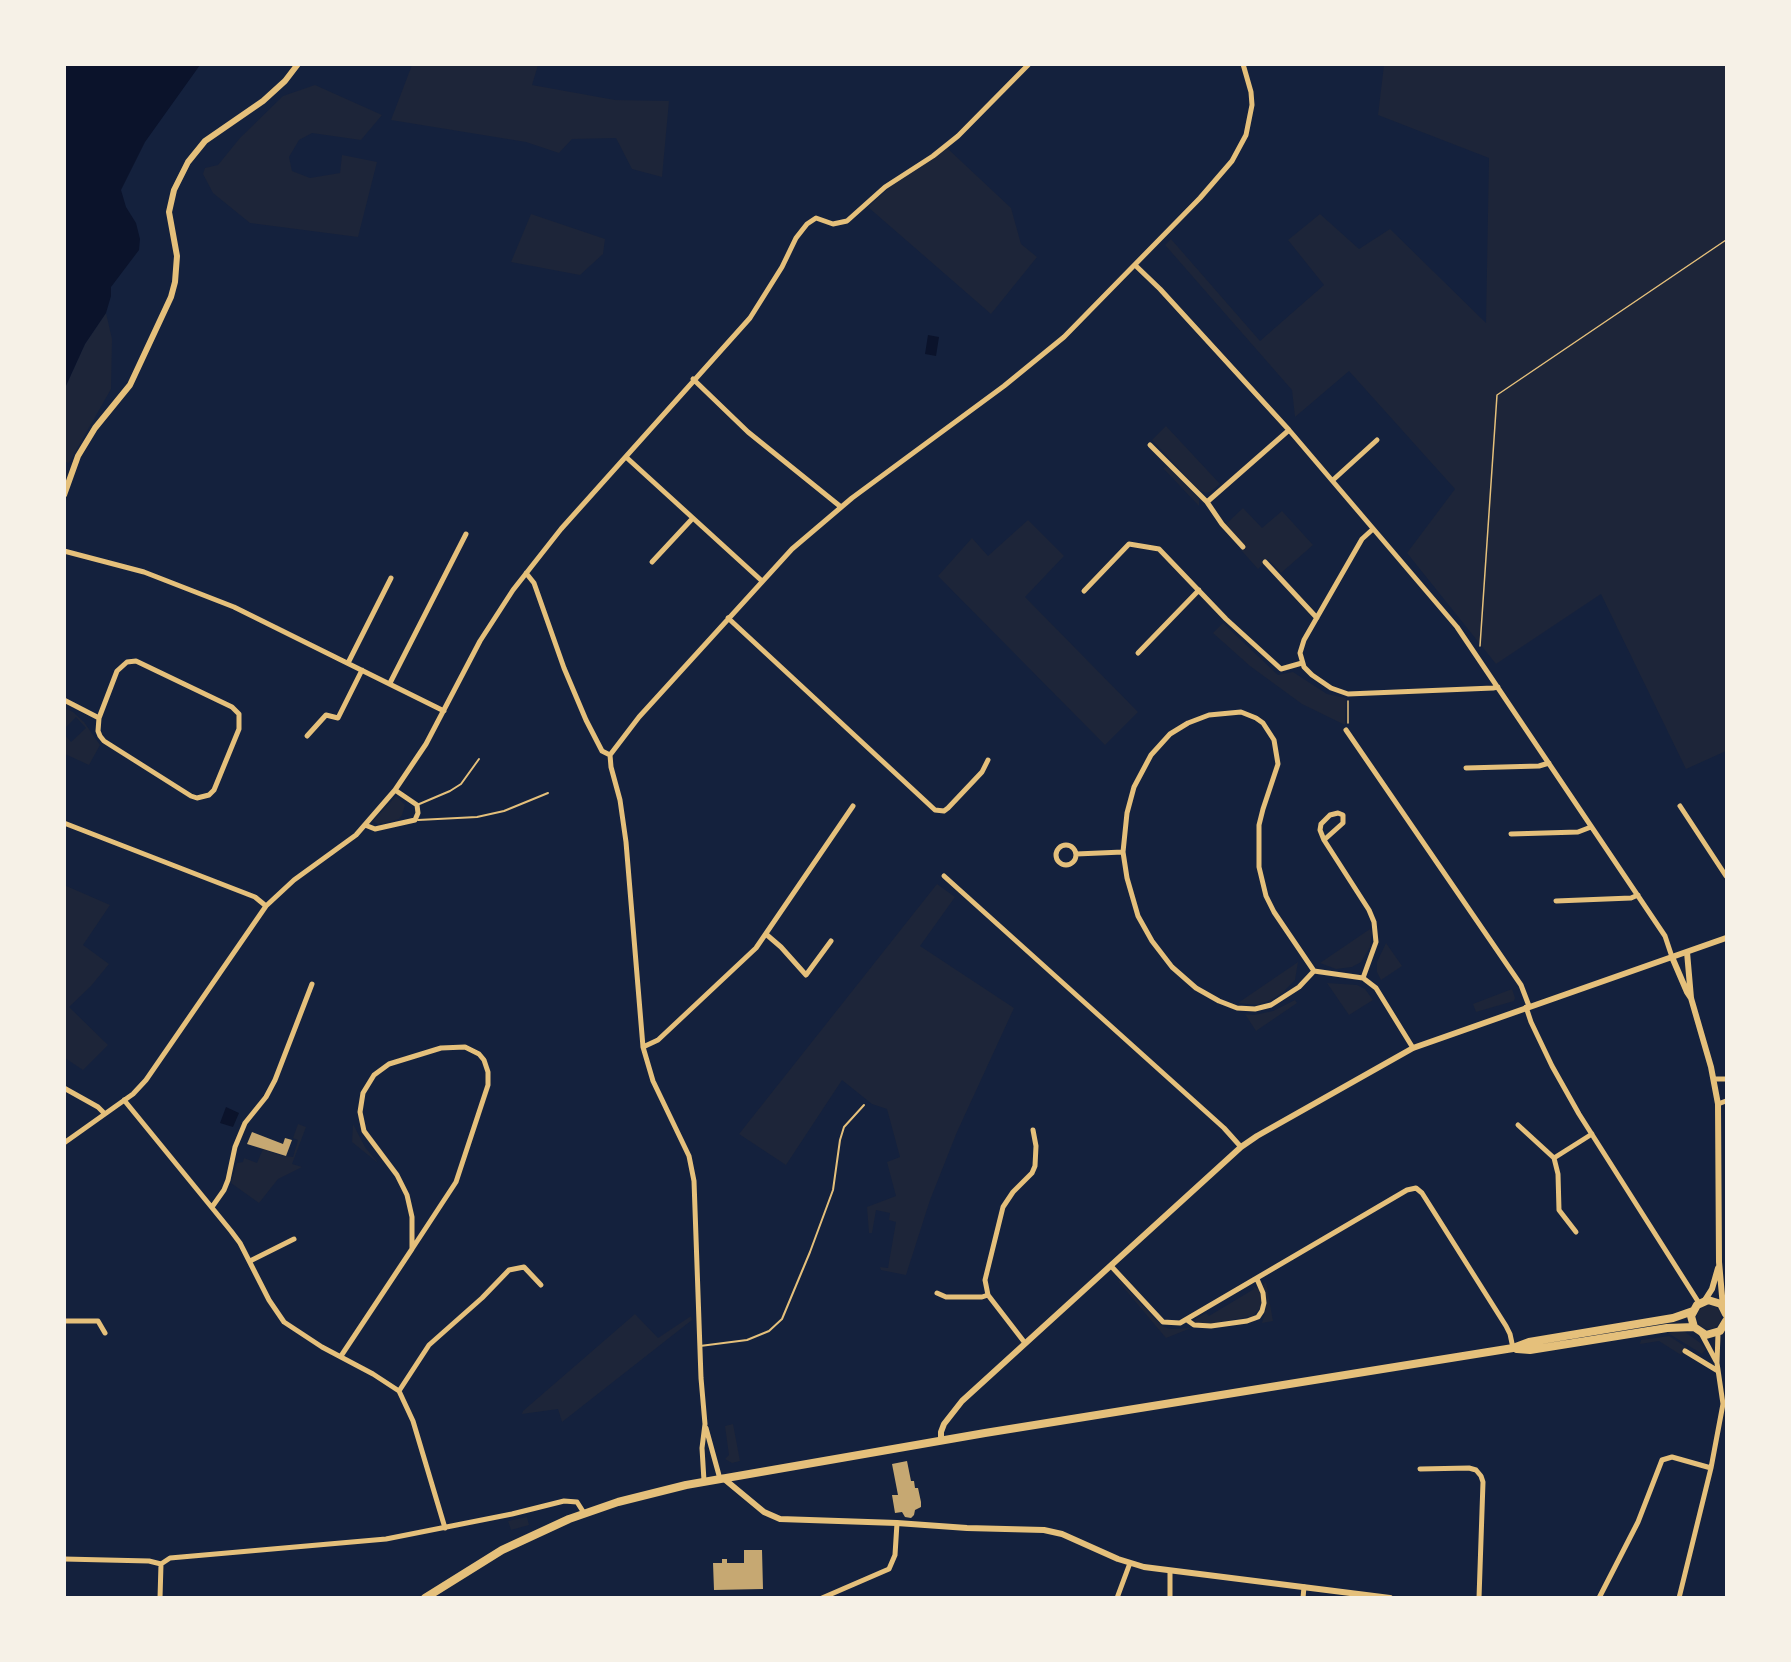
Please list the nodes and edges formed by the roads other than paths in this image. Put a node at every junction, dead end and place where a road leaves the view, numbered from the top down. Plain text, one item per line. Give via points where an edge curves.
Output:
1 (298, 64) edge
2 (1029, 64) edge
3 (1243, 64) edge
4 (1135, 265) junction
5 (693, 379) junction
6 (1289, 430) junction
7 (1377, 440) dead end
8 (1150, 445) dead end
9 (626, 457) junction
10 (1332, 480) junction
11 (64, 495) edge
12 (1207, 502) junction
13 (841, 507) junction
14 (692, 519) junction
15 (1373, 529) junction
16 (465, 534) dead end
17 (1243, 548) dead end
18 (64, 550) edge
19 (652, 561) dead end
20 (1265, 562) dead end
21 (526, 573) junction
22 (391, 578) dead end
23 (762, 581) junction
24 (1199, 590) junction
25 (1084, 591) dead end
26 (728, 618) junction
27 (1317, 618) junction
28 (1138, 653) dead end
29 (348, 663) junction
30 (1302, 663) junction
31 (362, 670) junction
32 (390, 683) junction
33 (1498, 687) junction
34 (64, 700) edge
35 (444, 711) junction
36 (99, 718) junction
37 (1347, 727) road end
38 (307, 736) dead end
39 (610, 755) junction
40 (478, 759) dead end
41 (988, 760) dead end
42 (1549, 763) junction
43 (1466, 768) dead end
44 (395, 790) junction
45 (548, 793) dead end
46 (417, 805) junction
47 (853, 806) dead end
48 (1680, 806) dead end
49 (415, 820) junction
50 (64, 823) edge
51 (365, 825) junction
52 (1591, 826) junction
53 (1511, 834) dead end
54 (1324, 840) junction
55 (1123, 852) junction
56 (1076, 854) dead end
57 (944, 876) dead end
58 (1726, 876) edge
59 (1638, 895) junction
60 (1556, 901) dead end
61 (266, 906) junction
62 (767, 935) junction
63 (1726, 938) edge
64 (831, 941) dead end
65 (1687, 952) junction
66 (1672, 957) junction
67 (1314, 971) junction
68 (1363, 978) junction
69 (312, 984) dead end
70 (1691, 998) junction
71 (1528, 1007) junction
72 (643, 1047) junction
73 (1413, 1048) junction
74 (1714, 1079) junction
75 (1726, 1079) edge
76 (64, 1088) edge
77 (124, 1100) junction
78 (1726, 1101) edge
79 (1718, 1104) junction
80 (864, 1105) dead end
81 (104, 1113) junction
82 (1518, 1125) dead end
83 (1033, 1130) dead end
84 (1592, 1134) junction
85 (64, 1143) edge
86 (1241, 1147) junction
87 (1554, 1158) junction
88 (212, 1207) junction
89 (1576, 1232) dead end
90 (294, 1239) dead end
91 (412, 1249) junction
92 (250, 1261) junction
93 (1719, 1262) junction
94 (1111, 1266) junction
95 (1257, 1279) junction
96 (541, 1285) dead end
97 (937, 1293) dead end
98 (988, 1295) junction
99 (1702, 1301) junction
100 (1725, 1310) edge
101 (1693, 1311) junction
102 (1186, 1320) junction
103 (64, 1321) edge
104 (1726, 1324) edge
105 (1698, 1330) junction
106 (105, 1333) dead end
107 (1718, 1333) junction
108 (1025, 1343) junction
109 (700, 1346) junction
110 (1513, 1348) junction
111 (1685, 1351) dead end
112 (341, 1356) junction
113 (1717, 1363) junction
114 (1718, 1371) junction
115 (399, 1391) junction
116 (705, 1424) junction
117 (941, 1440) junction
118 (1711, 1468) junction
119 (1420, 1469) dead end
120 (722, 1479) junction
121 (704, 1481) junction
122 (584, 1513) junction
123 (897, 1523) junction
124 (445, 1528) junction
125 (64, 1559) edge
126 (1130, 1563) junction
127 (161, 1564) junction
128 (1170, 1570) junction
129 (1304, 1587) junction
130 (159, 1598) edge
131 (425, 1598) edge
132 (822, 1598) edge
133 (1117, 1598) edge
134 (1170, 1598) edge
135 (1303, 1598) edge
136 (1390, 1598) edge
137 (1479, 1598) edge
138 (1599, 1598) edge
139 (1679, 1598) edge

1 - 11 street via 270,94 205,141 188,162 174,190 169,213 177,256 171,297 130,385 78,456
2 - 5 street via 957,136 885,187 847,221 833,224 816,218 807,224 759,306
3 - 4 street via 1252,105 1239,148 1214,182
4 - 6 street
4 - 13 street via 1035,362
5 - 9 street
5 - 13 street via 748,432
6 - 10 street
6 - 12 street
7 - 10 street
8 - 12 street
9 - 14 street
9 - 21 street
10 - 15 street
12 - 17 street
13 - 23 street
14 - 19 street
14 - 23 street
15 - 27 street via 1362,539
15 - 33 street via 1456,627
16 - 32 street
18 - 29 street via 194,590
20 - 27 street
21 - 35 street via 489,626
21 - 39 street via 534,583 586,720 602,751
22 - 29 street
23 - 26 street
24 - 25 street via 1159,549 1129,544
24 - 28 street
24 - 30 street via 1281,669
26 - 39 street
26 - 41 street via 935,810 948,808 982,772
27 - 30 street via 1300,649
29 - 31 street
30 - 33 street via 1312,675 1348,694
31 - 32 street
31 - 38 street via 338,718 326,715
32 - 35 street
33 - 42 street
34 - 36 street
35 - 44 street
36 - 36 street via 98,730 104,741 197,798 214,790 240,723 239,714 232,707 136,661 127,662 117,671
37 - 71 street via 1521,985
39 - 72 street via 626,842
40 - 46 lane via 461,784
42 - 43 street
42 - 52 street
44 - 46 street
44 - 51 street
45 - 49 lane via 477,817
46 - 49 street
47 - 62 street
48 - 58 street
49 - 51 street via 375,829
50 - 61 street via 255,897
51 - 61 street
52 - 53 street via 1578,832
52 - 59 street
54 - 54 street via 1343,823 1343,815 1334,813 1322,824
54 - 68 street via 1374,922 1376,942
55 - 56 street
55 - 67 street via 1133,904 1152,941 1178,973 1207,995 1237,1008 1263,1008 1290,994
55 - 67 street via 1134,787 1146,762 1164,740 1188,723 1209,715 1241,712 1256,718 1274,740 1278,764 1259,825 1263,884 1283,927
57 - 86 street
59 - 60 street
59 - 66 street via 1665,936
61 - 77 street via 146,1080
62 - 64 street via 806,975
62 - 72 street via 658,1040
63 - 65 street
65 - 66 street
65 - 70 street
66 - 70 street
66 - 71 street
67 - 68 street
68 - 73 street via 1376,988
69 - 88 street via 275,1080 245,1124 228,1180
70 - 74 street
71 - 73 street
71 - 84 street via 1552,1066
72 - 109 street via 653,1082 681,1136 693,1175
73 - 86 street
74 - 75 street
74 - 79 street
76 - 81 street
77 - 81 street
77 - 88 street
78 - 79 street
79 - 93 street
80 - 109 lane via 844,1127 833,1190 782,1319 769,1331 747,1340
81 - 85 street
82 - 87 street
83 - 98 street via 1035,1166 1003,1207 986,1271
84 - 87 street
84 - 99 street
86 - 94 street
87 - 89 street via 1559,1210
88 - 92 street
90 - 92 street
91 - 91 street via 407,1195 364,1131 361,1102 368,1082 389,1064 447,1047 465,1047 484,1060 488,1085 456,1182
91 - 112 street
92 - 112 street via 284,1322
93 - 99 street via 1712,1289
93 - 100 street
94 - 102 street via 1163,1322
94 - 108 street
95 - 102 street
95 - 102 street via 1264,1303 1258,1317 1211,1326
95 - 110 street via 1416,1188 1506,1326
96 - 115 street via 524,1267 509,1270 429,1346
97 - 98 street via 946,1298
98 - 108 street
99 - 100 main road via 1714,1300
99 - 101 main road
101 - 105 main road via 1691,1318
101 - 110 main road via 1665,1320 1529,1342
103 - 106 street via 98,1321
104 - 107 main road
105 - 107 main road via 1709,1335
105 - 110 main road via 1666,1328 1530,1350
105 - 113 street
107 - 113 street
108 - 117 street via 953,1410 941,1430
109 - 116 street
110 - 117 main road
111 - 114 street
112 - 115 street
113 - 114 street
114 - 118 street via 1723,1404
115 - 124 street via 413,1421
116 - 120 street
116 - 121 street
117 - 120 main road
118 - 138 street via 1672,1457 1662,1460 1638,1522
118 - 139 street
119 - 137 street via 1469,1468 1481,1476
120 - 121 main road
120 - 123 street via 764,1512 780,1519
121 - 122 main road
122 - 124 street via 577,1502 564,1501
122 - 131 main road via 502,1550
123 - 126 street via 1044,1530
123 - 132 street via 895,1554 889,1569
124 - 127 street via 371,1540 170,1558
125 - 127 street
126 - 128 street
126 - 133 street
127 - 130 street
128 - 129 street
128 - 134 street
129 - 135 street
129 - 136 street

